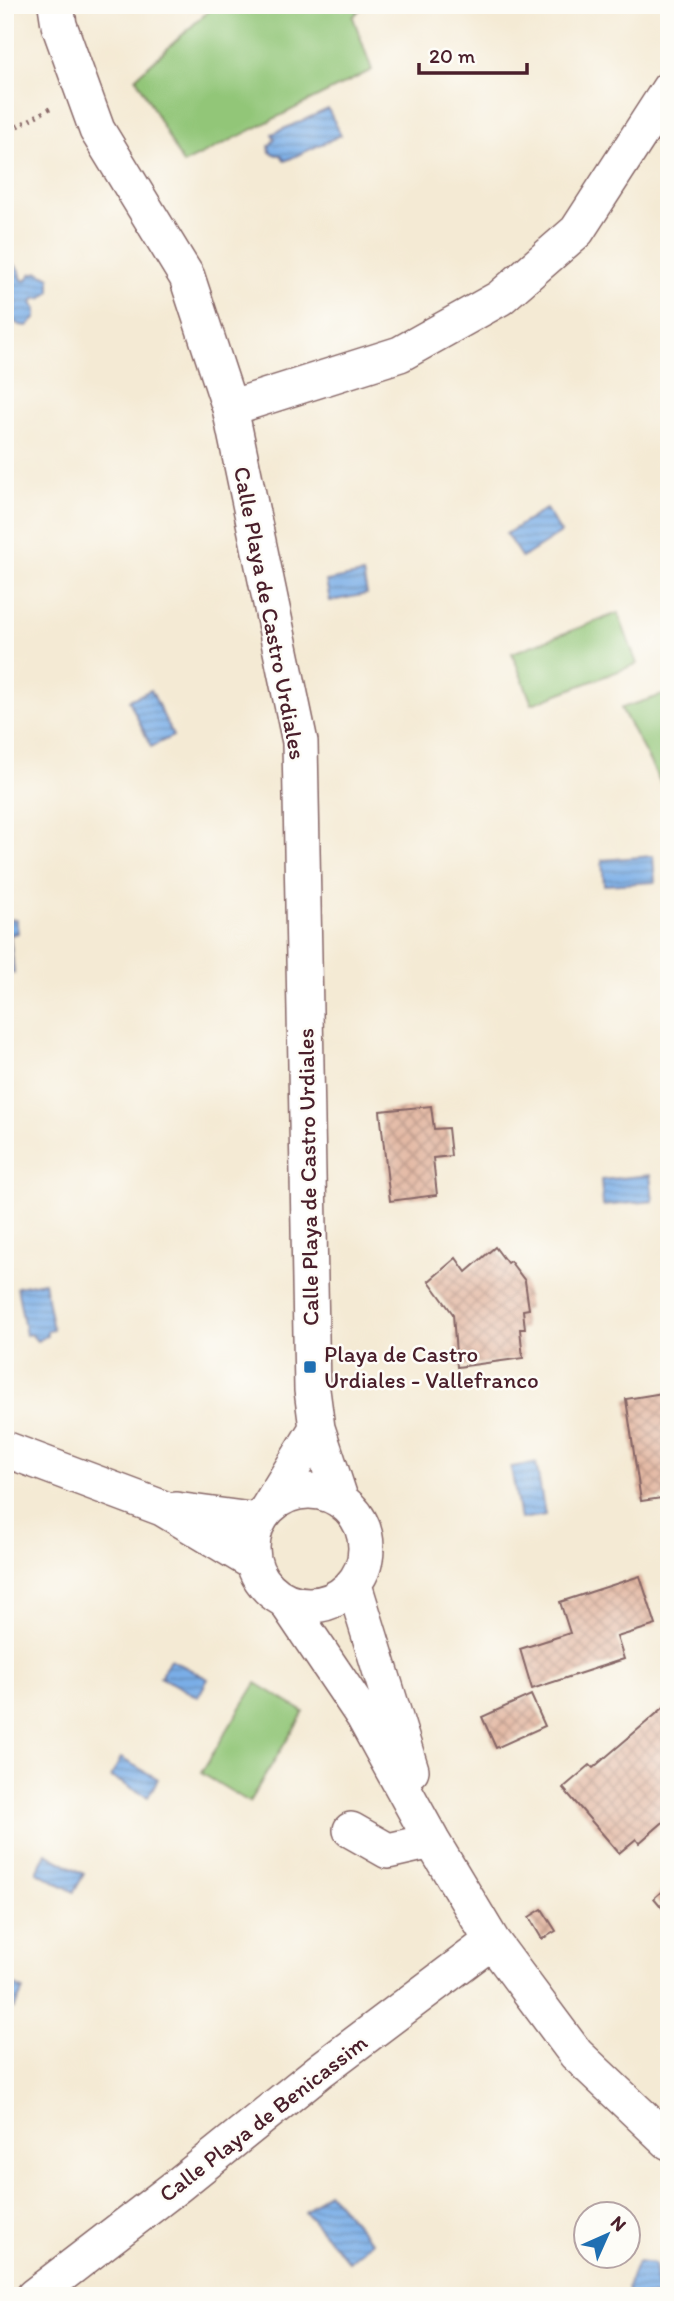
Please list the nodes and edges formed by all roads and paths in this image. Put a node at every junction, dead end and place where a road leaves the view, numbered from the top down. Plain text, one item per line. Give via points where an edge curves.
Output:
1 (56, 5) edge
2 (669, 89) edge
3 (83, 92) junction
4 (5, 133) edge
5 (230, 408) junction
6 (317, 1428) junction
7 (5, 1449) edge
8 (341, 1501) junction
9 (162, 1508) junction
10 (263, 1515) junction
11 (254, 1563) junction
12 (354, 1585) junction
13 (285, 1600) junction
14 (351, 1830) dead end
15 (432, 1841) junction
16 (492, 1941) junction
17 (669, 2142) edge
18 (34, 2296) edge

1 - 3 street, Calle Playa de Castro Urdiales
2 - 5 street via 577,231 500,298 400,354
3 - 4 path
3 - 5 street, Calle Playa de Castro Urdiales via 97,130 187,277
5 - 6 street, Calle Playa de Castro Urdiales via 300,742 312,1390
6 - 8 street, Calle Playa de Castro Urdiales
6 - 10 street
7 - 9 street
8 - 10 street via 323,1492 303,1491 284,1497
8 - 12 street via 355,1514 367,1550
9 - 10 street
9 - 11 street
10 - 11 street via 253,1537
11 - 13 street via 269,1590
12 - 13 street via 322,1605 303,1606
12 - 15 street
13 - 15 street via 365,1717
14 - 15 street via 387,1851
15 - 16 street
16 - 17 street via 576,2054
16 - 18 street, Calle Playa de Benicassim

